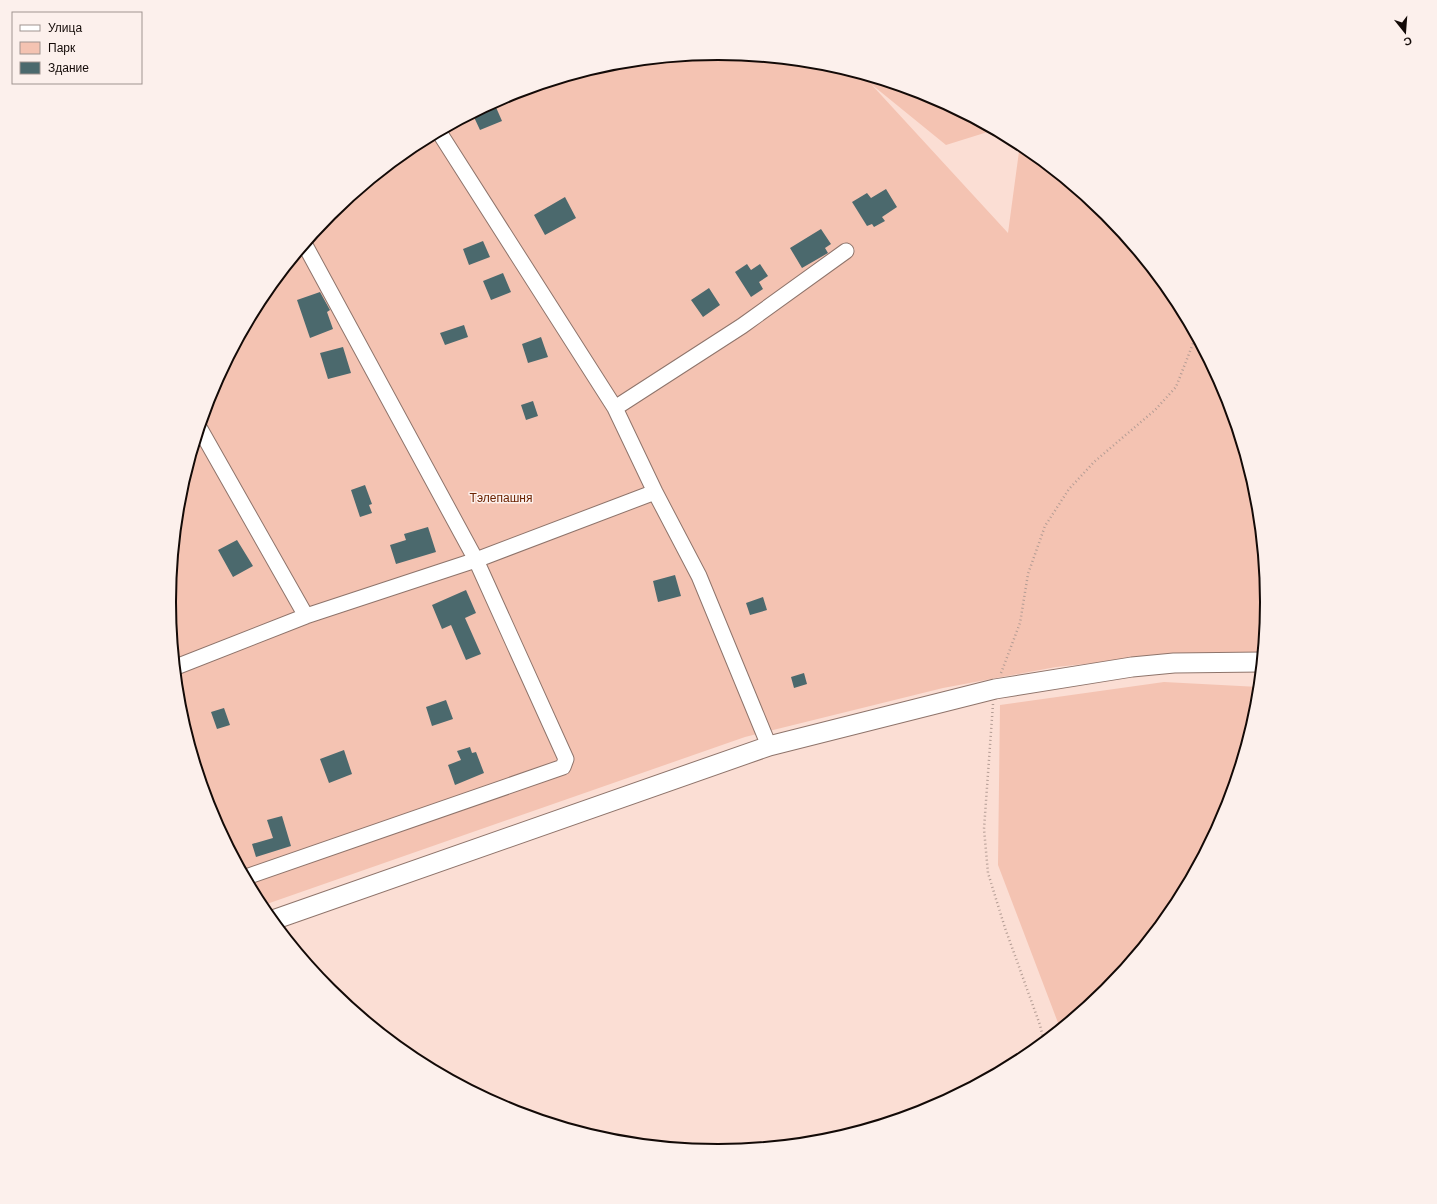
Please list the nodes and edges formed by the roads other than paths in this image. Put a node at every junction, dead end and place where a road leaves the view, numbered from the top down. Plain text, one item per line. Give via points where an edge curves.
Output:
1 (442, 137) edge
2 (307, 249) edge
3 (846, 251) dead end
4 (615, 408) junction
5 (203, 434) edge
6 (655, 492) junction
7 (476, 560) junction
8 (306, 616) junction
9 (1257, 662) edge
10 (180, 665) edge
11 (769, 746) junction
12 (251, 875) edge
13 (279, 918) edge

1 - 4 street
2 - 7 street
3 - 4 street via 742,326
4 - 6 street
5 - 8 street
6 - 7 street
6 - 11 street via 699,576
7 - 8 street
7 - 12 street via 562,748 566,759 563,767
8 - 10 street
9 - 11 street via 1174,663 995,689
11 - 13 street

